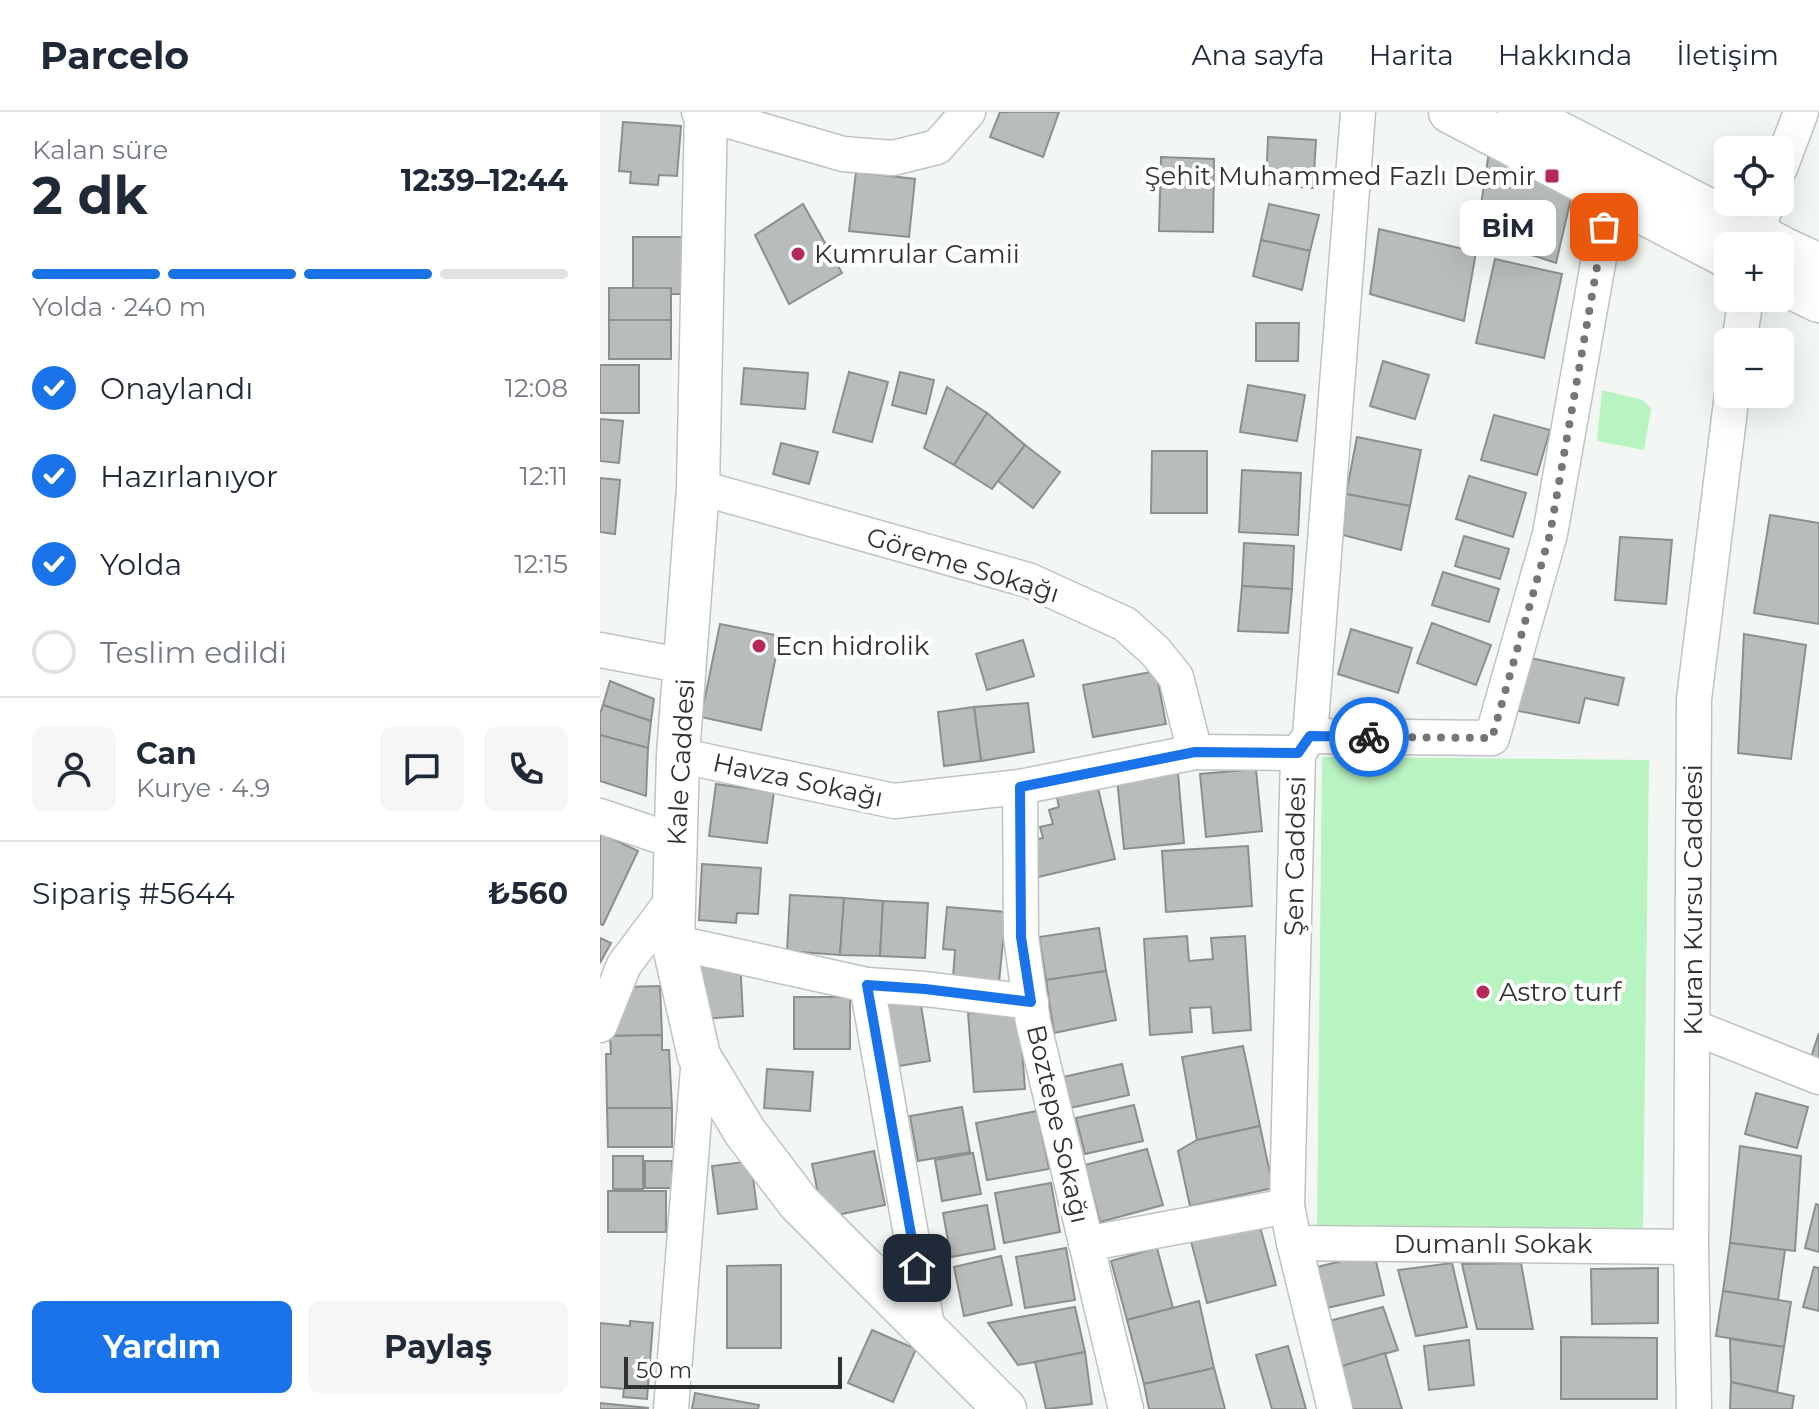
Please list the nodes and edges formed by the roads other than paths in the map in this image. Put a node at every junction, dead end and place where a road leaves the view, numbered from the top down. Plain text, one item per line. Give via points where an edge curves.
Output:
1 (968, 112) edge
2 (1358, 112) edge
3 (1450, 112) edge
4 (1519, 112) edge
5 (1801, 112) edge
6 (704, 113) edge
7 (1571, 123) edge
8 (1792, 136) edge
9 (1610, 196) junction
10 (1736, 232) edge
11 (1749, 232) edge
12 (1794, 254) edge
13 (1819, 265) edge
14 (1794, 289) edge
15 (1819, 301) edge
16 (1730, 408) edge
17 (698, 487) junction
18 (600, 650) edge
19 (685, 666) junction
20 (1304, 744) junction
21 (1195, 752) junction
22 (678, 755) junction
23 (1020, 787) junction
24 (600, 816) edge
25 (677, 842) junction
26 (675, 897) junction
27 (673, 942) junction
28 (867, 985) junction
29 (1031, 1002) junction
30 (600, 1025) edge
31 (1693, 1027) junction
32 (699, 1056) junction
33 (1819, 1077) edge
34 (1287, 1206) junction
35 (1294, 1243) junction
36 (1086, 1244) junction
37 (1691, 1247) junction
38 (928, 1331) junction
39 (671, 1409) edge
40 (1005, 1409) edge
41 (1126, 1409) edge
42 (1335, 1409) edge
43 (1694, 1409) edge

1 - 6 street via 937,147 893,158 843,154
2 - 20 street, Şen Caddesi
3 - 9 main road
4 - 7 main road
5 - 8 street
6 - 17 main road, Kale Caddesi
7 - 11 main road
9 - 10 main road
9 - 20 street, Havza Sokağı via 1550,534 1492,738
12 - 13 main road
14 - 15 main road
16 - 31 street, Kuran Kursu Caddesi via 1694,699
17 - 19 main road, Kale Caddesi
17 - 21 street, Göreme Sokağı via 1028,580 1125,624 1176,677
18 - 19 street
19 - 22 main road, Kale Caddesi
20 - 21 street, Havza Sokağı
20 - 34 street, Şen Caddesi
21 - 23 street, Havza Sokağı
22 - 23 street, Havza Sokağı via 894,801
22 - 25 main road, Kale Caddesi
23 - 29 street, Boztepe Sokağı via 1021,937
24 - 25 street
25 - 26 main road, Kale Caddesi
26 - 27 main road, Kale Caddesi
26 - 30 street via 624,965
27 - 28 street
27 - 32 main road, Kale Caddesi
28 - 29 street
28 - 38 street
29 - 36 street, Boztepe Sokağı
31 - 33 street
31 - 37 street, Kuran Kursu Caddesi
32 - 38 main road via 745,1132 799,1203
32 - 39 street, Kale Caddesi
34 - 35 street, Şen Caddesi
34 - 36 street
35 - 37 street, Dumanlı Sokak
35 - 42 street, Şen Caddesi
36 - 41 street, Boztepe Sokağı
37 - 43 street, Kuran Kursu Caddesi
38 - 40 main road

